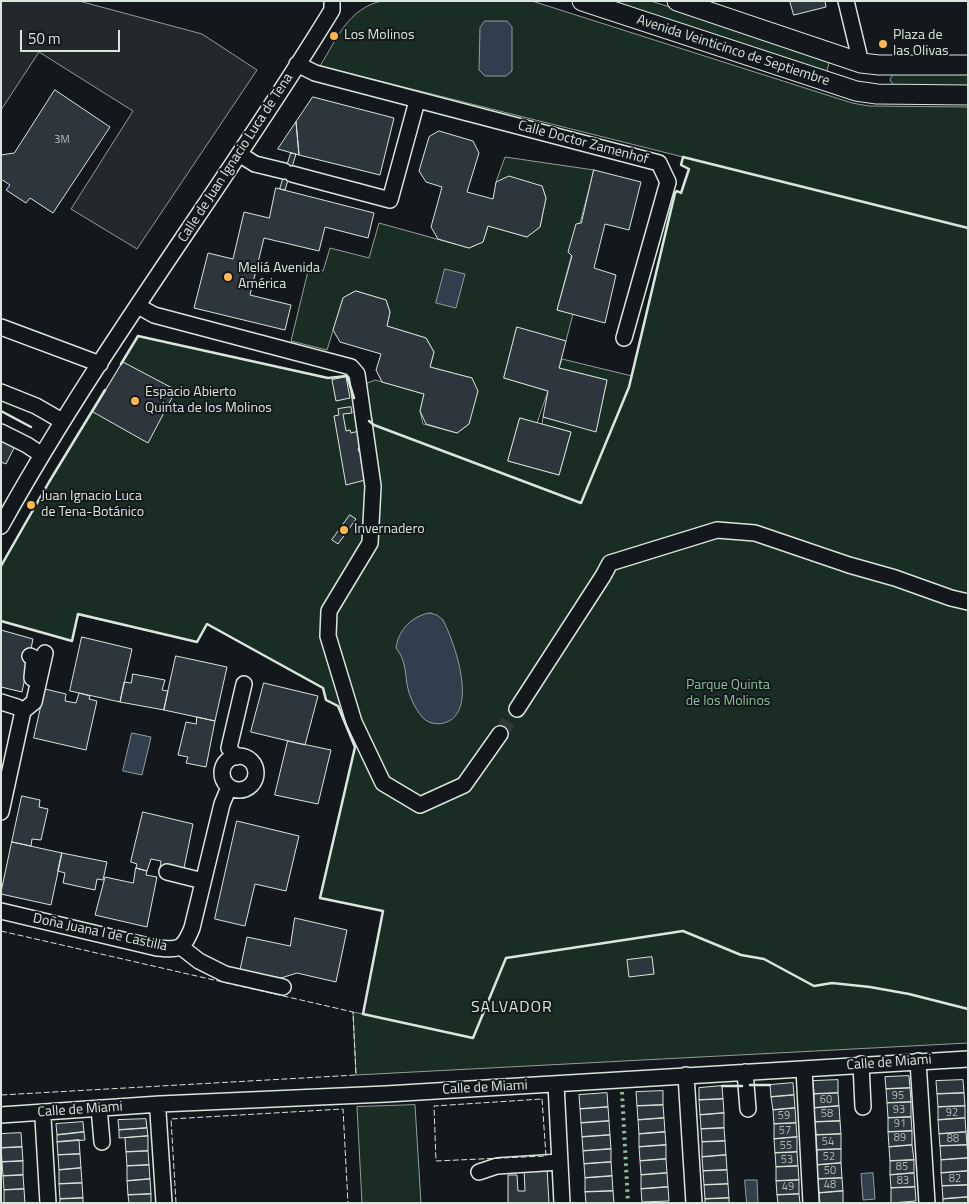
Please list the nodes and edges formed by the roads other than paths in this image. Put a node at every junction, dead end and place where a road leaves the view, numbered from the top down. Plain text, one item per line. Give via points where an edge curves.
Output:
1 (582, 1) edge
2 (677, 1) edge
3 (846, 1) edge
4 (336, 4) edge
5 (297, 64) junction
6 (870, 64) junction
7 (968, 65) edge
8 (856, 91) junction
9 (877, 94) junction
10 (968, 94) edge
11 (417, 101) junction
12 (239, 154) junction
13 (138, 306) junction
14 (1, 326) edge
15 (624, 338) dead end
16 (100, 364) junction
17 (1, 392) edge
18 (62, 421) junction
19 (1, 432) edge
20 (42, 455) junction
21 (1, 526) edge
22 (968, 602) edge
23 (38, 654) dead end
24 (244, 684) dead end
25 (1, 702) edge
26 (516, 709) tunnel mouth
27 (23, 711) junction
28 (225, 721) dead end
29 (500, 734) tunnel mouth
30 (232, 752) junction
31 (228, 787) junction
32 (1, 812) edge
33 (167, 872) dead end
34 (203, 881) junction
35 (1, 911) edge
36 (181, 947) junction
37 (284, 987) dead end
38 (968, 1058) edge
39 (918, 1061) junction
40 (861, 1064) junction
41 (804, 1069) junction
42 (745, 1072) junction
43 (686, 1075) junction
44 (556, 1084) junction
45 (160, 1104) junction
46 (864, 1107) dead end
47 (99, 1108) junction
48 (748, 1109) dead end
49 (40, 1113) junction
50 (1, 1115) edge
51 (102, 1142) dead end
52 (559, 1162) junction
53 (479, 1172) dead end
54 (48, 1203) edge
55 (164, 1203) edge
56 (562, 1203) edge
57 (694, 1203) edge
58 (811, 1203) edge
59 (927, 1203) edge

1 - 8 main road, Avenida Veinticinco de Septiembre
2 - 6 main road, Avenida Veinticinco de Septiembre
3 - 6 street
4 - 5 street, Calle de Juan Ignacio Luca de Tena
5 - 11 street, Calle Doctor Zamenhof via 315,73
5 - 12 street, Calle de Juan Ignacio Luca de Tena
6 - 7 main road, Avenida Veinticinco de Septiembre
6 - 8 main road, Avenida Veinticinco de Septiembre via 855,68 852,84
6 - 9 main road via 882,72 883,80
8 - 9 main road, Avenida Veinticinco de Septiembre
9 - 10 main road, Avenida Veinticinco de Septiembre
11 - 12 street via 390,200 255,164
11 - 15 street, Calle Doctor Zamenhof via 660,163 668,182
12 - 13 street, Calle de Juan Ignacio Luca de Tena
13 - 16 street, Calle de Juan Ignacio Luca de Tena
13 - 29 street via 154,315 351,367 357,374 374,486 370,543 330,611 328,636 354,722 384,783 420,805 464,785
14 - 16 street
16 - 18 street, Calle de Juan Ignacio Luca de Tena
17 - 18 street
18 - 20 street, Calle de Juan Ignacio Luca de Tena
19 - 20 street
20 - 21 street, Calle de Juan Ignacio Luca de Tena
22 - 26 street via 756,533 717,530 610,563
23 - 27 street via 34,702
24 - 30 street, Doña Juana I de Castilla
25 - 27 street
27 - 32 street
28 - 30 street via 220,742
30 - 31 street, Doña Juana I de Castilla via 223,767 222,778
30 - 31 street via 251,762 255,778 244,790
31 - 34 street, Doña Juana I de Castilla
33 - 34 street
34 - 36 street, Doña Juana I de Castilla via 192,928
35 - 36 street, Doña Juana I de Castilla via 157,948
36 - 37 street via 213,970
38 - 39 street, Calle de Miami
39 - 40 street, Calle de Miami
39 - 59 street
40 - 41 street, Calle de Miami
40 - 46 street
41 - 42 street, Calle de Miami
41 - 58 street
42 - 43 street, Calle de Miami
42 - 48 street
43 - 44 street, Calle de Miami
43 - 57 street
44 - 45 street, Calle de Miami
44 - 52 street
45 - 47 street, Calle de Miami
45 - 55 street
47 - 49 street, Calle de Miami
47 - 51 street
49 - 50 street, Calle de Miami
49 - 54 street via 43,1118
52 - 53 street via 497,1166
52 - 56 street

